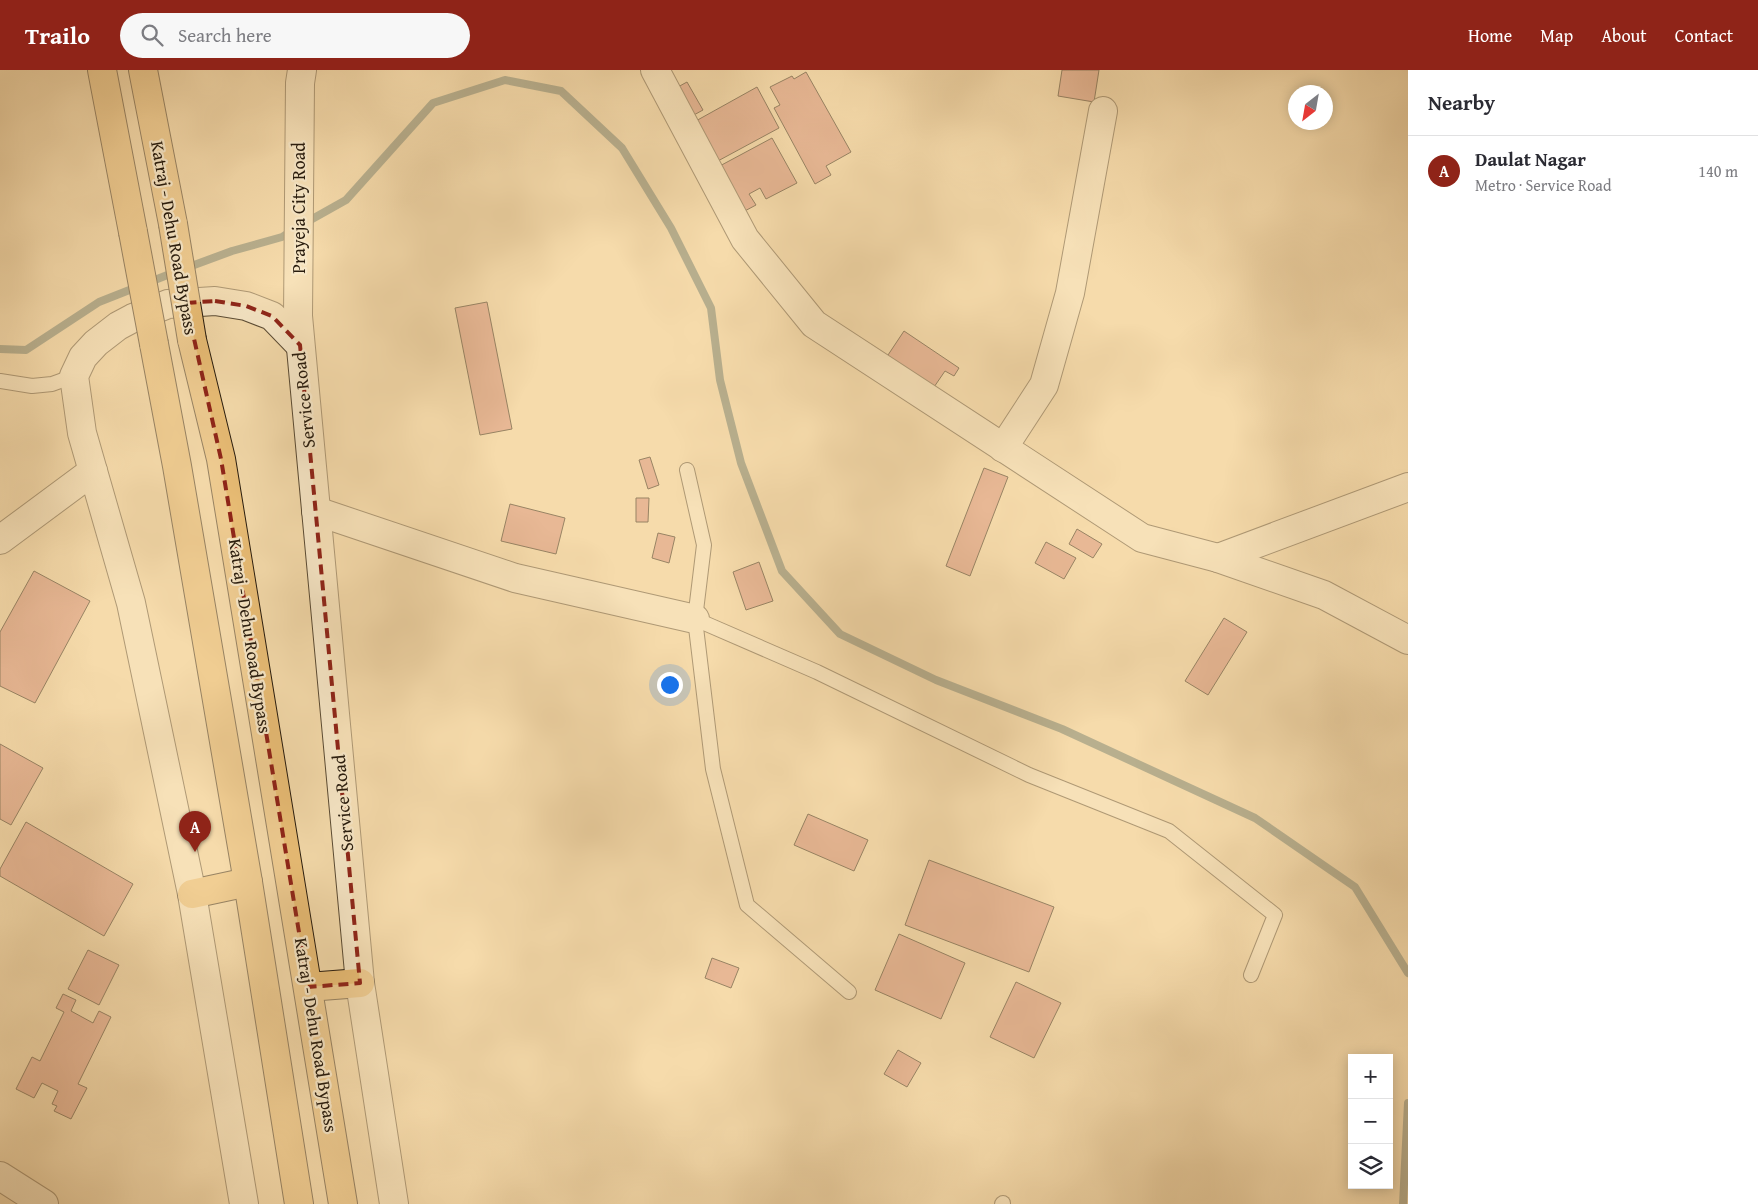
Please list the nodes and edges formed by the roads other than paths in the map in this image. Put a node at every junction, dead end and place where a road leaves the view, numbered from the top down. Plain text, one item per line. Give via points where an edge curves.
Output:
1 (102, 70) edge
2 (143, 70) edge
3 (302, 70) edge
4 (656, 70) edge
5 (1103, 111) dead end
6 (300, 345) junction
7 (74, 376) junction
8 (0, 381) edge
9 (1004, 448) junction
10 (687, 470) dead end
11 (93, 471) junction
12 (1408, 487) edge
13 (316, 510) junction
14 (0, 540) edge
15 (1218, 558) junction
16 (695, 619) junction
17 (1408, 640) edge
18 (248, 882) junction
19 (192, 894) junction
20 (1251, 975) dead end
21 (360, 983) junction
22 (308, 987) junction
23 (849, 992) dead end
24 (0, 1176) edge
25 (44, 1204) edge
26 (244, 1204) edge
27 (299, 1204) edge
28 (343, 1204) edge
29 (394, 1204) edge

1 - 18 highway, bridge via 177,466
2 - 22 highway, Katraj - Dehu Road Bypass, bridge via 192,340 221,459
3 - 6 street, Prayeja City Road via 299,129
4 - 9 street via 745,239 814,324
5 - 9 street via 1070,293 1044,385
6 - 7 street, Service Road via 272,316 246,306 215,301 168,304 118,326 96,343
6 - 13 street, Service Road
7 - 8 lane via 52,384 32,386
7 - 11 street via 82,433
9 - 15 street via 1142,538
10 - 16 lane via 704,545
11 - 14 street
11 - 19 street via 130,603
12 - 15 street
13 - 16 street via 514,578
13 - 21 street, Service Road
15 - 17 street via 1324,594
16 - 20 lane via 817,672 1029,775 1169,831 1275,915
16 - 23 lane via 713,769 747,905
18 - 19 highway
18 - 27 highway
19 - 26 street
21 - 22 highway
21 - 29 street, Service Road
22 - 28 highway, Katraj - Dehu Road Bypass
24 - 25 street

